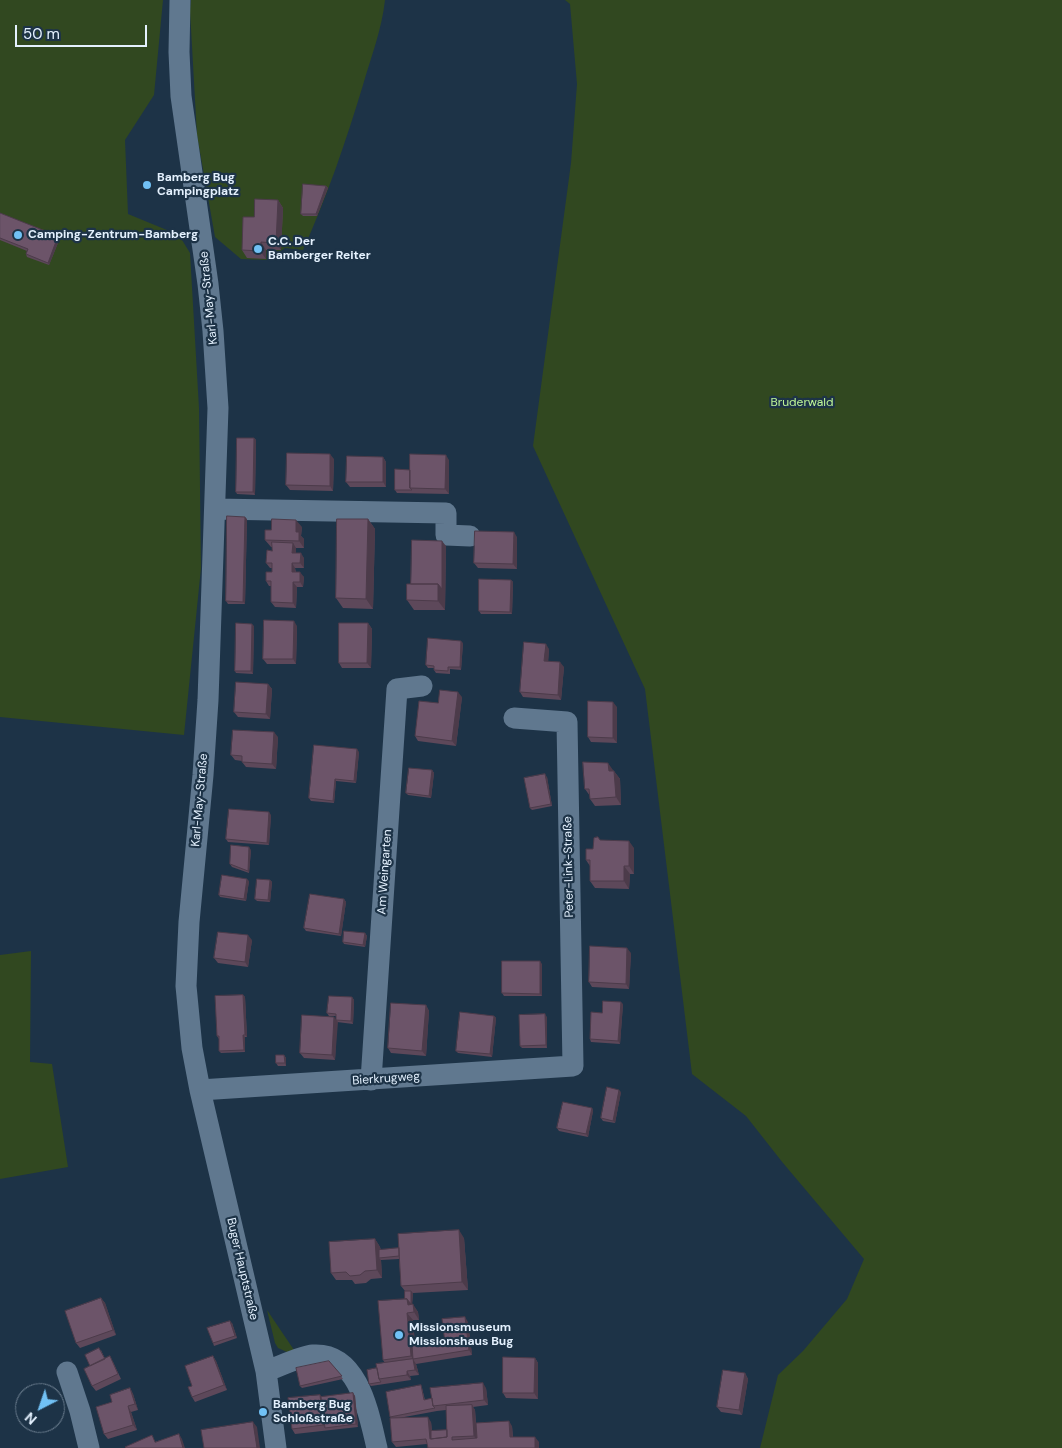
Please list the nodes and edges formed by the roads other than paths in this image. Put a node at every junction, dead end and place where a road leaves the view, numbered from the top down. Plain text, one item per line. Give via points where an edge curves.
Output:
1 (180, 0) edge
2 (215, 508) junction
3 (470, 536) dead end
4 (422, 686) dead end
5 (514, 718) dead end
6 (573, 1066) joint
7 (371, 1080) junction
8 (200, 1090) junction
9 (266, 1371) junction
10 (67, 1372) dead end
11 (89, 1448) edge
12 (276, 1448) edge
13 (378, 1448) edge

1 - 2 street, Karl-May-Straße via 182,103 214,331 218,408
2 - 3 street via 446,513 446,535
2 - 8 street, Karl-May-Straße via 203,775 186,986
4 - 7 street, Am Weingarten via 397,690
5 - 6 street, Peter-Link-Straße via 567,722
6 - 7 street, Bierkrugweg
7 - 8 street, Bierkrugweg
8 - 9 street, Buger Hauptstraße
9 - 12 street, Buger Hauptstraße
9 - 13 street via 312,1355 330,1356 341,1363 366,1400
10 - 11 street

